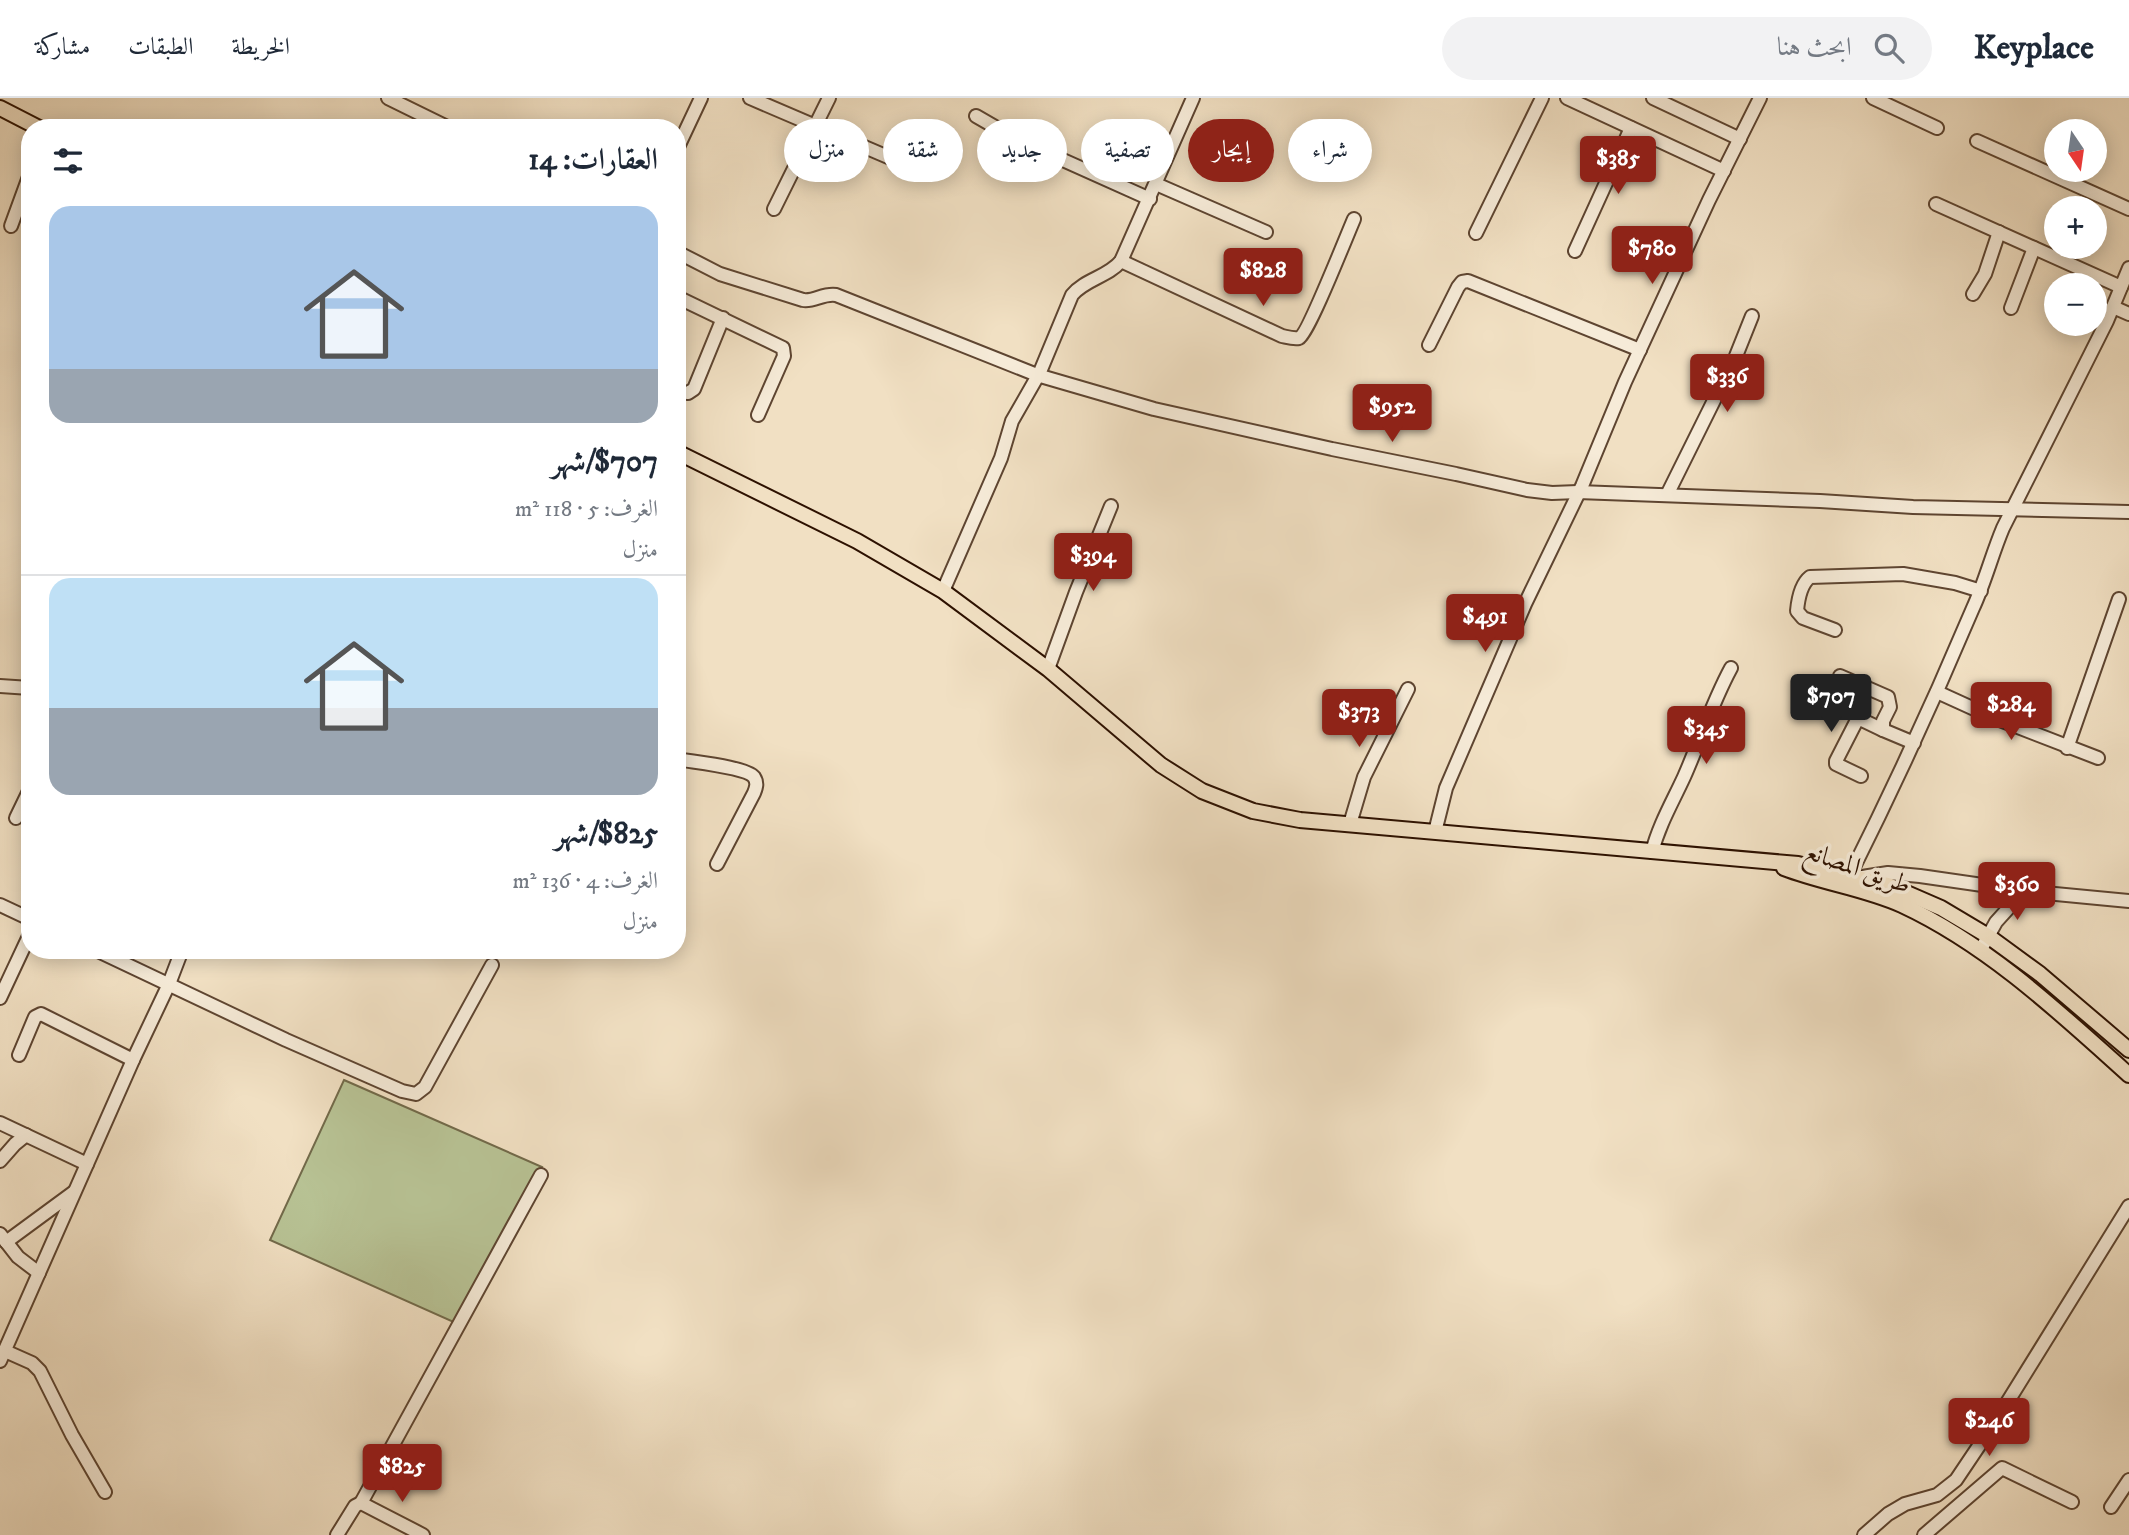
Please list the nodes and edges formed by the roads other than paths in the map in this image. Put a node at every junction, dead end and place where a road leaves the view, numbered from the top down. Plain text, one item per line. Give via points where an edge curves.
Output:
1 (388, 98) edge
2 (701, 98) edge
3 (750, 98) edge
4 (829, 98) edge
5 (1193, 98) edge
6 (1542, 98) edge
7 (1567, 98) edge
8 (1653, 98) edge
9 (1760, 98) edge
10 (1873, 98) edge
11 (1680, 104) edge
12 (0, 108) edge
13 (976, 116) dead end
14 (21, 119) edge
15 (431, 119) edge
16 (800, 119) edge
17 (819, 119) edge
18 (1631, 128) junction
19 (1937, 128) dead end
20 (686, 130) edge
21 (1740, 139) junction
22 (1977, 141) dead end
23 (1724, 171) junction
24 (788, 182) edge
25 (1156, 184) junction
26 (21, 199) edge
27 (1150, 199) junction
28 (1936, 204) dead end
29 (774, 209) dead end
30 (2129, 209) edge
31 (1354, 219) dead end
32 (11, 226) dead end
33 (1266, 232) dead end
34 (1999, 232) junction
35 (1476, 233) dead end
36 (2034, 248) junction
37 (1575, 250) dead end
38 (686, 257) edge
39 (1121, 261) junction
40 (2129, 268) edge
41 (2120, 287) junction
42 (1973, 294) dead end
43 (686, 302) edge
44 (2113, 307) junction
45 (2011, 308) dead end
46 (2129, 314) edge
47 (1752, 316) dead end
48 (723, 318) junction
49 (1429, 345) dead end
50 (1640, 350) junction
51 (1038, 375) junction
52 (686, 393) edge
53 (758, 415) dead end
54 (686, 456) edge
55 (1578, 492) junction
56 (1667, 495) junction
57 (1111, 506) dead end
58 (2012, 509) junction
59 (2129, 512) edge
60 (943, 591) junction
61 (1980, 591) junction
62 (2119, 599) dead end
63 (1835, 630) dead end
64 (1731, 668) dead end
65 (1048, 669) junction
66 (1840, 676) dead end
67 (0, 686) edge
68 (21, 687) edge
69 (1408, 688) dead end
70 (1937, 692) junction
71 (1883, 730) junction
72 (1914, 743) junction
73 (2067, 748) junction
74 (2098, 758) dead end
75 (686, 761) edge
76 (1861, 776) dead end
77 (21, 808) edge
78 (16, 818) dead end
79 (1350, 824) junction
80 (1435, 832) junction
81 (1652, 852) junction
82 (1770, 863) junction
83 (718, 864) dead end
84 (1856, 876) junction
85 (2024, 891) junction
86 (2129, 901) edge
87 (0, 905) edge
88 (21, 915) edge
89 (1988, 936) junction
90 (1980, 951) junction
91 (21, 953) edge
92 (115, 959) edge
93 (179, 959) edge
94 (492, 965) dead end
95 (169, 984) junction
96 (0, 998) edge
97 (2129, 1050) edge
98 (19, 1055) dead end
99 (133, 1060) junction
100 (2129, 1075) edge
101 (0, 1123) edge
102 (26, 1135) junction
103 (0, 1161) edge
104 (87, 1164) junction
105 (541, 1175) dead end
106 (75, 1191) junction
107 (2129, 1206) edge
108 (3, 1238) edge
109 (39, 1273) junction
110 (2, 1356) edge
111 (2129, 1480) edge
112 (105, 1492) dead end
113 (2072, 1502) dead end
114 (361, 1503) junction
115 (2112, 1507) dead end
116 (337, 1535) edge
117 (423, 1535) edge
118 (1864, 1535) edge
119 (1924, 1535) edge

1 - 15 street
2 - 20 street
3 - 16 street
4 - 17 street
5 - 25 street
6 - 35 street
7 - 18 street
8 - 11 street
9 - 21 street
10 - 19 street
11 - 21 street
12 - 14 main road
13 - 27 street via 1016,139
18 - 23 street
18 - 37 street
21 - 23 street
22 - 30 street
23 - 50 street
24 - 29 street
25 - 27 street
25 - 33 street
26 - 32 street
27 - 39 street
28 - 34 street
31 - 39 street via 1310,321 1298,338
34 - 36 street
34 - 42 street
36 - 41 street
36 - 45 street
38 - 51 street via 719,274 803,300 836,295
39 - 51 street via 1074,292
40 - 41 street
41 - 44 street
43 - 48 street
44 - 46 street
44 - 58 street
47 - 56 street
48 - 52 street via 694,389
48 - 53 street via 784,350
49 - 50 street via 1458,287 1468,281
50 - 55 street
51 - 55 street via 1154,409 1332,449 1527,490
51 - 60 street via 1012,421 998,465
54 - 60 main road via 835,529
55 - 56 street
55 - 80 street via 1477,713 1446,788
56 - 58 street
57 - 65 street
58 - 59 street
58 - 61 street
60 - 65 main road
61 - 63 street via 1903,574 1810,577 1802,588 1797,611 1802,618
61 - 70 street
62 - 73 street
64 - 81 street
65 - 79 main road via 1142,750 1202,791 1265,814
66 - 71 street via 1888,697
67 - 68 street
69 - 79 street via 1364,777
70 - 72 street
70 - 73 street
71 - 72 street
71 - 76 street via 1858,718 1836,761
72 - 84 street
73 - 74 street
75 - 83 street via 746,772 755,780 754,793
77 - 78 street
79 - 80 main road
80 - 81 main road
81 - 82 main road
82 - 84 main road via 1808,865
82 - 90 main road, طريق المصانع via 1902,905
84 - 85 street via 1888,873
84 - 89 main road via 1917,896
85 - 86 street
85 - 89 street
87 - 88 street
89 - 90 street
89 - 97 main road
90 - 100 main road, طريق المصانع
91 - 96 street
92 - 95 street
93 - 95 street
94 - 95 street via 425,1087 416,1094
95 - 99 street
98 - 99 street via 35,1017 41,1014
99 - 104 street
101 - 102 street
102 - 103 street
102 - 104 street
104 - 106 street
105 - 114 street
106 - 108 street
106 - 109 street
107 - 118 street via 1956,1480 1937,1495 1888,1514
108 - 109 street
109 - 110 street
110 - 112 street via 32,1363 40,1371
111 - 115 street
113 - 119 street via 2002,1468
114 - 116 street
114 - 117 street

